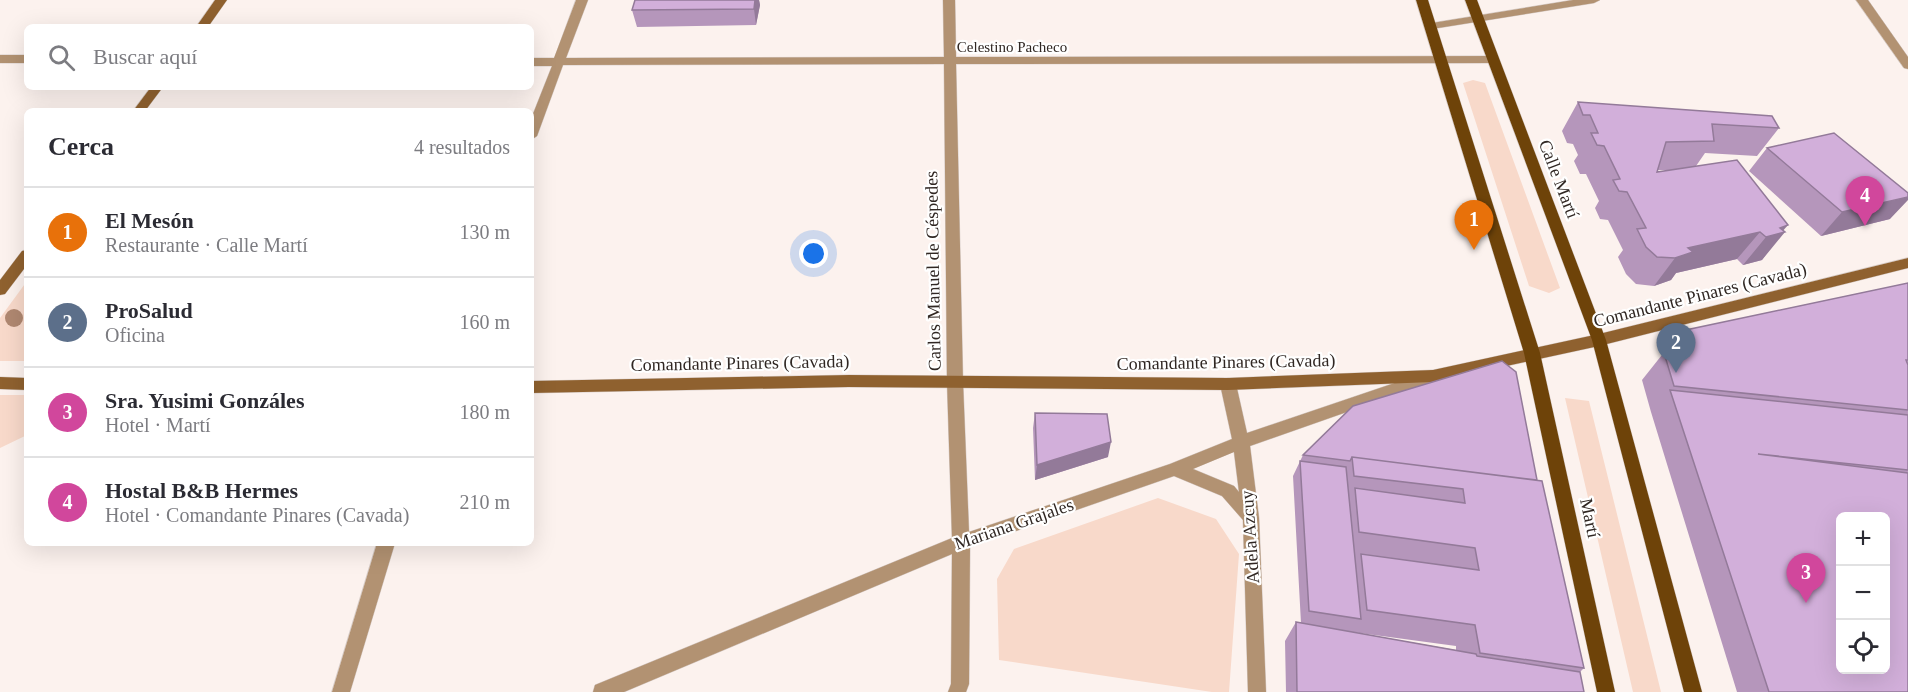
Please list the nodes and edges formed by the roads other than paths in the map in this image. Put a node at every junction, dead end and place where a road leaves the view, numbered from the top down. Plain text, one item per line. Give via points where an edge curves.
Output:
1 (221, 0) edge
2 (582, 0) edge
3 (949, 0) edge
4 (1422, 0) edge
5 (1471, 0) edge
6 (1594, 0) edge
7 (1862, 0) edge
8 (1478, 20) junction
9 (204, 24) edge
10 (1432, 26) junction
11 (0, 59) edge
12 (24, 59) edge
13 (1441, 59) junction
14 (1493, 59) junction
15 (534, 62) edge
16 (949, 62) junction
17 (559, 63) junction
18 (1908, 65) edge
19 (155, 90) edge
20 (141, 108) edge
21 (534, 128) edge
22 (24, 259) edge
23 (1908, 263) edge
24 (0, 290) edge
25 (1599, 340) junction
26 (1532, 353) junction
27 (1433, 376) junction
28 (955, 382) junction
29 (0, 383) edge
30 (24, 384) edge
31 (1228, 384) junction
32 (534, 387) edge
33 (1241, 442) junction
34 (1175, 469) junction
35 (1251, 519) junction
36 (962, 542) junction
37 (385, 546) edge
38 (341, 692) edge
39 (602, 692) edge
40 (957, 692) edge
41 (1257, 692) edge
42 (1606, 692) edge
43 (1693, 692) edge

1 - 9 main road
2 - 17 street
3 - 16 street, Carlos Manuel de Céspedes
4 - 10 main road
5 - 8 main road, Calle Martí
6 - 8 street
7 - 18 street
8 - 10 street
8 - 14 main road, Calle Martí
10 - 13 main road
11 - 12 street
13 - 14 street, Celestino Pacheco
13 - 16 street, Celestino Pacheco
13 - 26 main road
14 - 25 main road, Calle Martí
15 - 17 street, Celestino Pacheco
16 - 17 street, Celestino Pacheco
16 - 28 street, Carlos Manuel de Céspedes
17 - 21 street
19 - 20 main road
22 - 24 main road
23 - 25 main road, Comandante Pinares (Cavada)
25 - 26 main road, Comandante Pinares (Cavada)
25 - 43 main road, Calle Martí
26 - 27 main road, Comandante Pinares (Cavada)
26 - 42 main road, Martí
27 - 31 main road, Comandante Pinares (Cavada)
27 - 33 street, Mariana Grajales
28 - 31 main road, Comandante Pinares (Cavada)
28 - 32 main road, Comandante Pinares (Cavada)
28 - 36 street, Carlos Manuel de Céspedes
29 - 30 main road
31 - 33 street, Adela Azcuy
33 - 34 street, Mariana Grajales
33 - 35 street, Adela Azcuy
34 - 35 street via 1228,491
34 - 36 street, Mariana Grajales
35 - 41 street, Adela Azcuy
36 - 39 street, Mariana Grajales
36 - 40 street, Carlos Manuel de Céspedes
37 - 38 street

